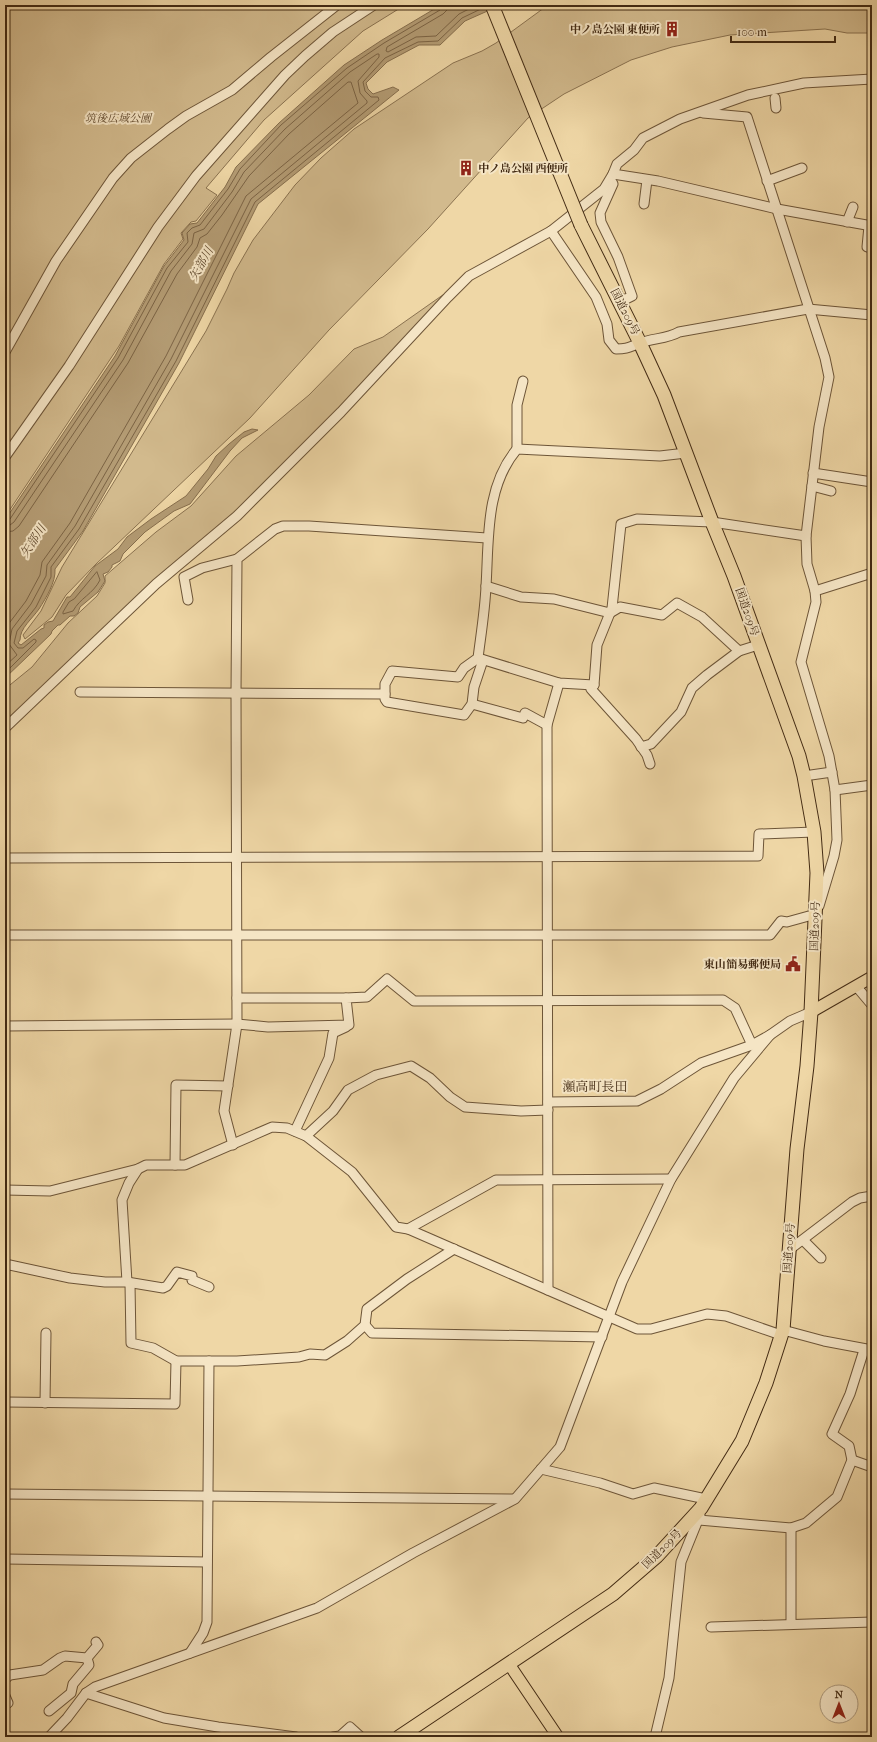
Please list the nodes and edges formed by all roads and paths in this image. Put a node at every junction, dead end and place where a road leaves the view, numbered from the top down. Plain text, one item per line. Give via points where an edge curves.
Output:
1 (337, 5) edge
2 (374, 5) edge
3 (492, 5) edge
4 (872, 79) edge
5 (776, 98) dead end
6 (776, 108) dead end
7 (697, 113) junction
8 (802, 168) dead end
9 (612, 176) junction
10 (647, 180) junction
11 (768, 181) junction
12 (644, 204) dead end
13 (853, 207) dead end
14 (776, 209) junction
15 (847, 222) junction
16 (871, 226) edge
17 (551, 231) junction
18 (867, 247) dead end
19 (626, 299) dead end
20 (808, 309) junction
21 (872, 314) edge
22 (640, 342) junction
23 (5, 352) edge
24 (523, 381) dead end
25 (517, 449) junction
26 (686, 453) junction
27 (5, 457) edge
28 (813, 473) junction
29 (872, 482) edge
30 (812, 486) junction
31 (831, 491) dead end
32 (712, 522) junction
33 (806, 536) junction
34 (487, 538) junction
35 (237, 559) junction
36 (872, 573) edge
37 (486, 586) junction
38 (815, 591) junction
39 (188, 600) dead end
40 (610, 613) junction
41 (758, 644) junction
42 (739, 651) junction
43 (480, 659) junction
44 (559, 683) junction
45 (594, 685) junction
46 (80, 692) dead end
47 (236, 693) junction
48 (385, 694) junction
49 (472, 704) junction
50 (547, 724) junction
51 (5, 728) edge
52 (641, 747) junction
53 (650, 764) dead end
54 (832, 772) junction
55 (804, 776) junction
56 (872, 785) edge
57 (835, 790) junction
58 (814, 832) junction
59 (548, 857) junction
60 (5, 858) edge
61 (237, 858) junction
62 (816, 916) junction
63 (5, 935) edge
64 (238, 935) junction
65 (548, 935) junction
66 (872, 977) edge
67 (856, 986) junction
68 (237, 998) junction
69 (346, 998) junction
70 (548, 1002) junction
71 (872, 1005) edge
72 (811, 1012) junction
73 (237, 1024) junction
74 (349, 1025) junction
75 (5, 1026) edge
76 (770, 1035) junction
77 (752, 1045) junction
78 (228, 1086) junction
79 (548, 1106) junction
80 (295, 1132) junction
81 (306, 1136) junction
82 (233, 1144) junction
83 (175, 1165) junction
84 (138, 1170) junction
85 (672, 1179) junction
86 (548, 1181) junction
87 (5, 1190) edge
88 (872, 1196) edge
89 (408, 1229) junction
90 (803, 1240) junction
91 (454, 1249) junction
92 (789, 1250) junction
93 (821, 1258) dead end
94 (5, 1264) edge
95 (128, 1283) junction
96 (209, 1287) dead end
97 (548, 1290) junction
98 (609, 1318) junction
99 (365, 1324) junction
100 (46, 1333) dead end
101 (782, 1333) junction
102 (602, 1336) junction
103 (868, 1350) edge
104 (176, 1360) junction
105 (209, 1361) junction
106 (5, 1402) edge
107 (45, 1403) junction
108 (852, 1460) junction
109 (872, 1466) edge
110 (541, 1469) junction
111 (5, 1494) edge
112 (207, 1496) junction
113 (516, 1499) junction
114 (702, 1509) junction
115 (791, 1528) junction
116 (5, 1559) edge
117 (207, 1562) junction
118 (872, 1622) edge
119 (791, 1624) junction
120 (711, 1628) dead end
121 (96, 1642) dead end
122 (190, 1653) junction
123 (87, 1658) junction
124 (509, 1664) junction
125 (5, 1679) edge
126 (71, 1691) junction
127 (86, 1694) junction
128 (49, 1711) dead end
129 (50, 1737) edge
130 (296, 1737) edge
131 (333, 1737) edge
132 (361, 1737) edge
133 (399, 1737) edge
134 (558, 1737) edge
135 (655, 1737) edge

1 - 23 street via 232,90 186,116 131,158 112,178 56,261
2 - 27 street via 333,32 295,66 196,176 158,227 69,366
3 - 22 highway, 国道209号, bridge via 581,225
4 - 7 street via 804,83 748,95
5 - 6 street
7 - 9 street via 642,138 634,150 617,164
7 - 11 street via 746,117
8 - 11 street
9 - 10 street
9 - 17 street via 604,189
9 - 19 street via 612,184 600,213 601,222 618,256 632,296
10 - 12 street
10 - 14 street
11 - 14 street
13 - 15 street
14 - 15 street
14 - 20 street
15 - 16 street
16 - 18 street
17 - 22 street via 596,297 612,345 616,349 628,349
17 - 51 street via 469,276 341,412 237,516 156,584
20 - 21 street
20 - 22 street via 679,332 674,336
20 - 28 street via 829,377
22 - 26 highway, 国道209号
24 - 25 street via 517,405
25 - 26 street via 660,456
25 - 34 street via 497,483
26 - 32 highway, 国道209号
28 - 29 street
28 - 30 street
30 - 31 street
30 - 33 street
32 - 33 street
32 - 40 street via 637,519 622,524
32 - 41 highway, 国道209号
33 - 38 street via 807,564
34 - 35 street via 283,526
34 - 37 street
35 - 39 street via 202,568 184,577
35 - 47 street
36 - 38 street
37 - 40 street via 521,597 554,599
37 - 43 street
38 - 54 street via 816,602 802,662
40 - 42 street via 620,607 662,615 677,603 702,617
40 - 45 street via 597,645
41 - 42 street
41 - 55 highway, 国道209号 via 792,735
42 - 52 street via 692,688 681,712 651,744
43 - 44 street
43 - 48 street via 464,668 458,677 392,670 385,684
43 - 49 street
44 - 45 street
44 - 50 street
45 - 52 street via 591,689
46 - 47 street
47 - 48 street
47 - 61 street
48 - 49 street via 388,702 464,715
49 - 50 street via 523,718 525,713
50 - 59 street
52 - 53 street
54 - 55 street
54 - 57 street
55 - 58 highway, 国道209号
56 - 57 street
57 - 62 street via 837,840
58 - 59 street via 759,834 758,856
58 - 62 highway, 国道209号
59 - 61 street
59 - 65 street
60 - 61 street
61 - 64 street
62 - 65 street via 782,921 770,935
62 - 72 highway, 国道209号
63 - 64 street
64 - 65 street
64 - 68 street
65 - 70 street
66 - 67 main road
67 - 71 street
67 - 72 main road
68 - 69 street
68 - 73 street
69 - 70 street via 367,997 387,979 414,1001
69 - 74 street
70 - 77 street via 722,1000 735,1008
70 - 79 street
72 - 76 street via 790,1021
72 - 92 highway, 国道209号
73 - 74 street via 268,1027
73 - 75 street
73 - 78 street
74 - 80 street via 333,1033 329,1058
76 - 77 street
76 - 85 street via 734,1078
77 - 79 street via 701,1063 637,1101
78 - 82 street via 224,1111
78 - 83 street via 176,1085
79 - 81 street via 521,1111 465,1107 411,1066 376,1075 348,1090 332,1111
79 - 86 street
80 - 81 street
80 - 82 street via 287,1128 272,1127
81 - 89 street via 352,1172 396,1227
82 - 83 street via 185,1165
83 - 84 street via 146,1165
84 - 87 street via 50,1191
84 - 95 street via 129,1182 122,1200
85 - 86 street
85 - 98 street via 633,1257
86 - 89 street via 496,1180
86 - 97 street
88 - 90 street via 852,1202
89 - 91 street
90 - 92 street
90 - 93 street
91 - 97 street
91 - 99 street via 367,1309
92 - 101 highway, 国道209号
94 - 95 street via 70,1278
95 - 96 street via 163,1288 177,1272 192,1276 192,1280
95 - 104 street via 131,1343 153,1348
97 - 98 street
98 - 101 street via 637,1329 652,1329 707,1314 726,1316
98 - 102 street
99 - 102 street via 372,1333
99 - 105 street via 347,1341 325,1355
100 - 107 street
101 - 103 street
101 - 114 highway, 国道209号 via 766,1383 742,1441
102 - 110 street via 560,1447
103 - 108 street via 832,1434 849,1446
104 - 105 street
104 - 107 street via 175,1404
105 - 112 street
106 - 107 street
108 - 109 street
108 - 115 street via 837,1497 806,1523
110 - 113 street
110 - 114 street via 633,1494 654,1488
111 - 112 street
112 - 113 street
112 - 117 street
113 - 122 street via 413,1553 317,1608
114 - 115 street
114 - 124 highway, 国道209号 via 658,1556 613,1594
114 - 135 street via 681,1562 669,1678
115 - 119 street
116 - 117 street
117 - 122 street via 206,1622
118 - 119 street
119 - 120 street
121 - 123 street via 98,1645
122 - 127 street via 95,1687
123 - 125 street via 65,1656 43,1670 10,1675
123 - 126 street via 89,1665 73,1684
124 - 133 highway, 国道209号
124 - 134 main road
126 - 127 street
126 - 128 street
127 - 129 street
127 - 130 street via 164,1718
131 - 132 street via 340,1736 350,1727

